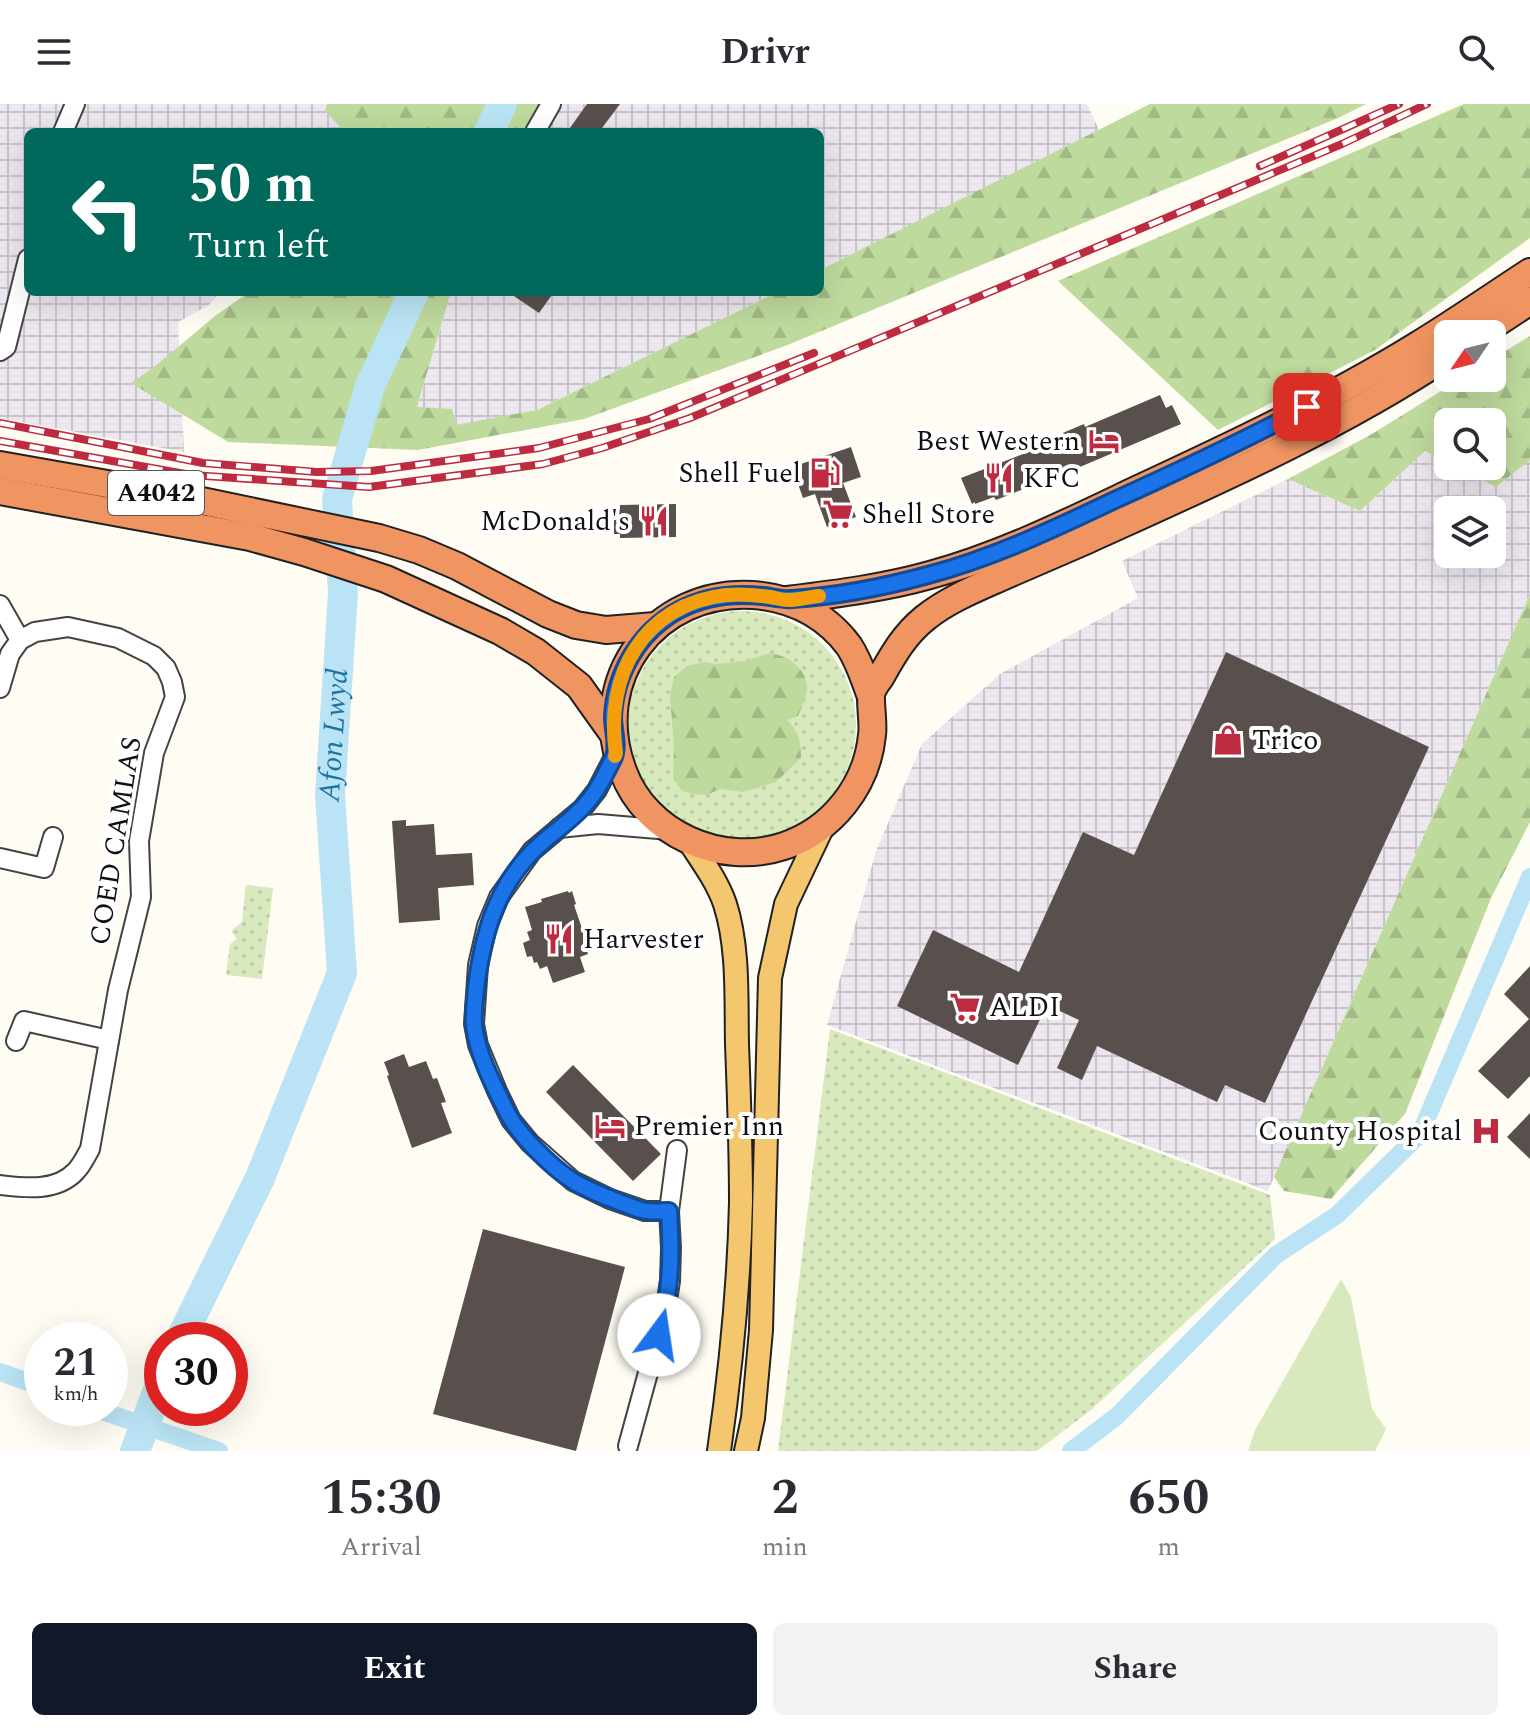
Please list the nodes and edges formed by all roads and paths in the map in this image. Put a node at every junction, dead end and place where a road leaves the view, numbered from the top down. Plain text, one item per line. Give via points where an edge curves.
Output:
1 (75, 104) edge
2 (551, 104) edge
3 (65, 128) edge
4 (537, 128) edge
5 (1530, 272) edge
6 (24, 275) edge
7 (1530, 301) edge
8 (1501, 320) edge
9 (0, 351) edge
10 (1434, 363) edge
11 (0, 465) edge
12 (0, 491) edge
13 (787, 600) junction
14 (0, 605) edge
15 (655, 626) junction
16 (20, 640) junction
17 (0, 688) edge
18 (870, 694) junction
19 (615, 744) junction
20 (824, 824) junction
21 (559, 828) junction
22 (680, 836) junction
23 (53, 837) dead end
24 (0, 858) edge
25 (109, 1040) junction
26 (16, 1041) dead end
27 (677, 1150) dead end
28 (0, 1185) edge
29 (669, 1211) junction
30 (628, 1446) dead end
31 (719, 1451) edge
32 (746, 1451) edge

1 - 3 street
2 - 4 street
5 - 13 highway via 1334,392 1078,518 931,575
6 - 9 street via 6,347
7 - 8 highway
10 - 18 highway via 1261,459 933,611 895,650
11 - 15 highway, A4042 via 379,538 457,566 576,625 606,630
12 - 19 highway, A4042 via 250,537 386,579 536,652 579,686
13 - 15 highway via 718,596 682,608
13 - 18 highway via 811,611 849,647
14 - 16 street
15 - 19 highway via 633,652 622,676 615,700
16 - 17 street
16 - 25 street, COED CAMLAS via 68,627 118,638 154,656 172,682 175,697 154,753 139,841 141,897
18 - 20 highway via 873,734 862,775 847,802
19 - 21 street via 597,790
19 - 22 highway via 636,796
20 - 22 highway via 804,837 759,852 723,851
20 - 32 main road via 786,904 770,978 761,1330
21 - 22 street via 598,824
21 - 29 street via 520,866 487,926 475,998 478,1045 511,1120 548,1160 573,1181 610,1199 645,1211
22 - 31 main road via 712,876 725,906 735,967 740,1226 733,1346
23 - 24 street via 44,868
25 - 26 street via 24,1021
25 - 28 street, COED CAMLAS via 90,1149 77,1171 45,1187
27 - 29 street
29 - 30 street via 666,1307

